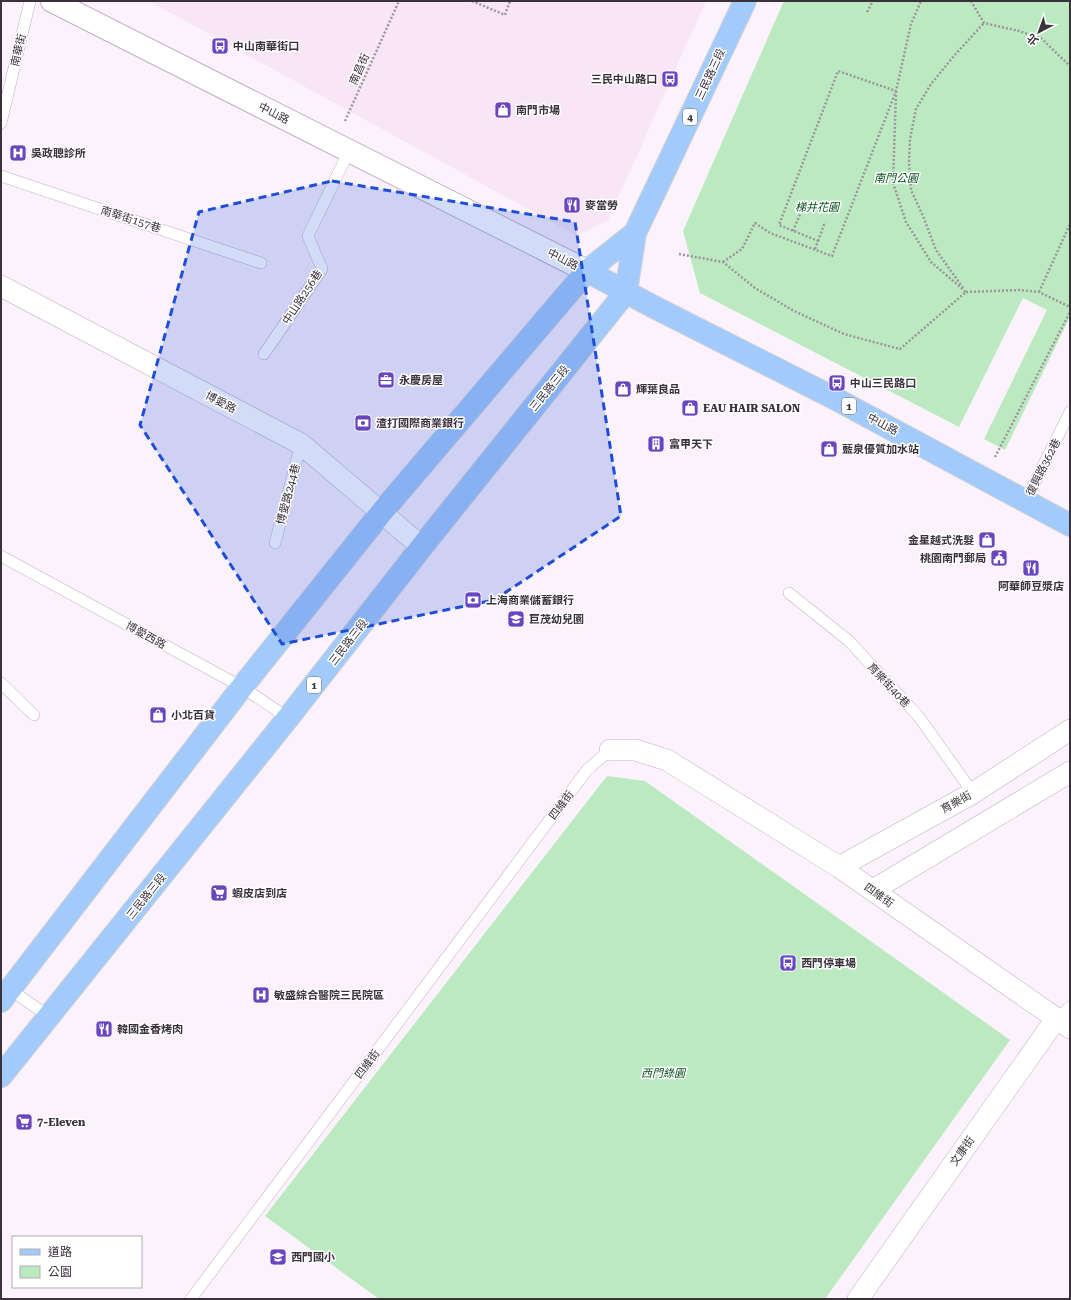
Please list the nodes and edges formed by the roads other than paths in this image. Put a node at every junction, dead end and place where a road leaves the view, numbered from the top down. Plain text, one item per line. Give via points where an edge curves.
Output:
1 (30, 1) edge
2 (52, 1) edge
3 (745, 1) edge
4 (76, 7) edge
5 (1, 122) edge
6 (341, 147) junction
7 (1, 176) edge
8 (635, 233) junction
9 (262, 263) dead end
10 (587, 271) junction
11 (1, 286) edge
12 (626, 292) junction
13 (264, 354) dead end
14 (1070, 412) edge
15 (301, 444) junction
16 (1026, 500) junction
17 (381, 513) junction
18 (1070, 525) edge
19 (275, 543) dead end
20 (422, 547) junction
21 (1, 556) edge
22 (789, 593) dead end
23 (1, 683) edge
24 (242, 687) junction
25 (34, 715) dead end
26 (288, 718) junction
27 (1070, 730) edge
28 (610, 750) joint
29 (1070, 772) edge
30 (973, 792) junction
31 (839, 867) junction
32 (873, 890) junction
33 (4, 991) edge
34 (48, 1016) junction
35 (1065, 1018) edge
36 (1, 1076) edge
37 (191, 1299) edge
38 (858, 1299) edge

1 - 5 lane, 南華街
2 - 4 street, 中山路
3 - 8 main road, 三民路三段 / 4
4 - 6 street, 中山路
6 - 10 street, 中山路
6 - 13 lane, 中山路256巷 via 308,236 322,269
7 - 9 lane, 南華街157巷
8 - 10 main road, 三民路三段
8 - 12 main road, 三民路三段 / 1
10 - 12 main road, 中山路 / 1
10 - 17 main road, 三民路三段
11 - 15 street, 博愛路
12 - 16 main road, 中山路 / 1
12 - 20 main road, 三民路三段 / 1
14 - 16 lane, 復興路362巷
15 - 17 street, 博愛路
15 - 19 lane, 博愛路244巷
16 - 18 main road, 中山路 / 1
17 - 20 street, 博愛路
17 - 24 main road, 三民路三段
20 - 26 main road, 三民路三段 / 1
21 - 24 lane, 博愛西路
22 - 30 lane, 育樂街40巷 via 849,641 909,705
23 - 25 lane
24 - 26 lane, 博愛西路
24 - 33 main road, 三民路三段
26 - 34 main road, 三民路三段 / 1
27 - 30 street, 育樂街
28 - 31 street, 四維街 via 635,750 667,760
28 - 37 lane, 四維街 via 587,770
29 - 32 street
30 - 31 street, 育樂街
31 - 32 street, 四維街
32 - 35 street, 四維街
33 - 34 lane
34 - 36 main road, 三民路三段 / 1
35 - 38 street, 文康街

